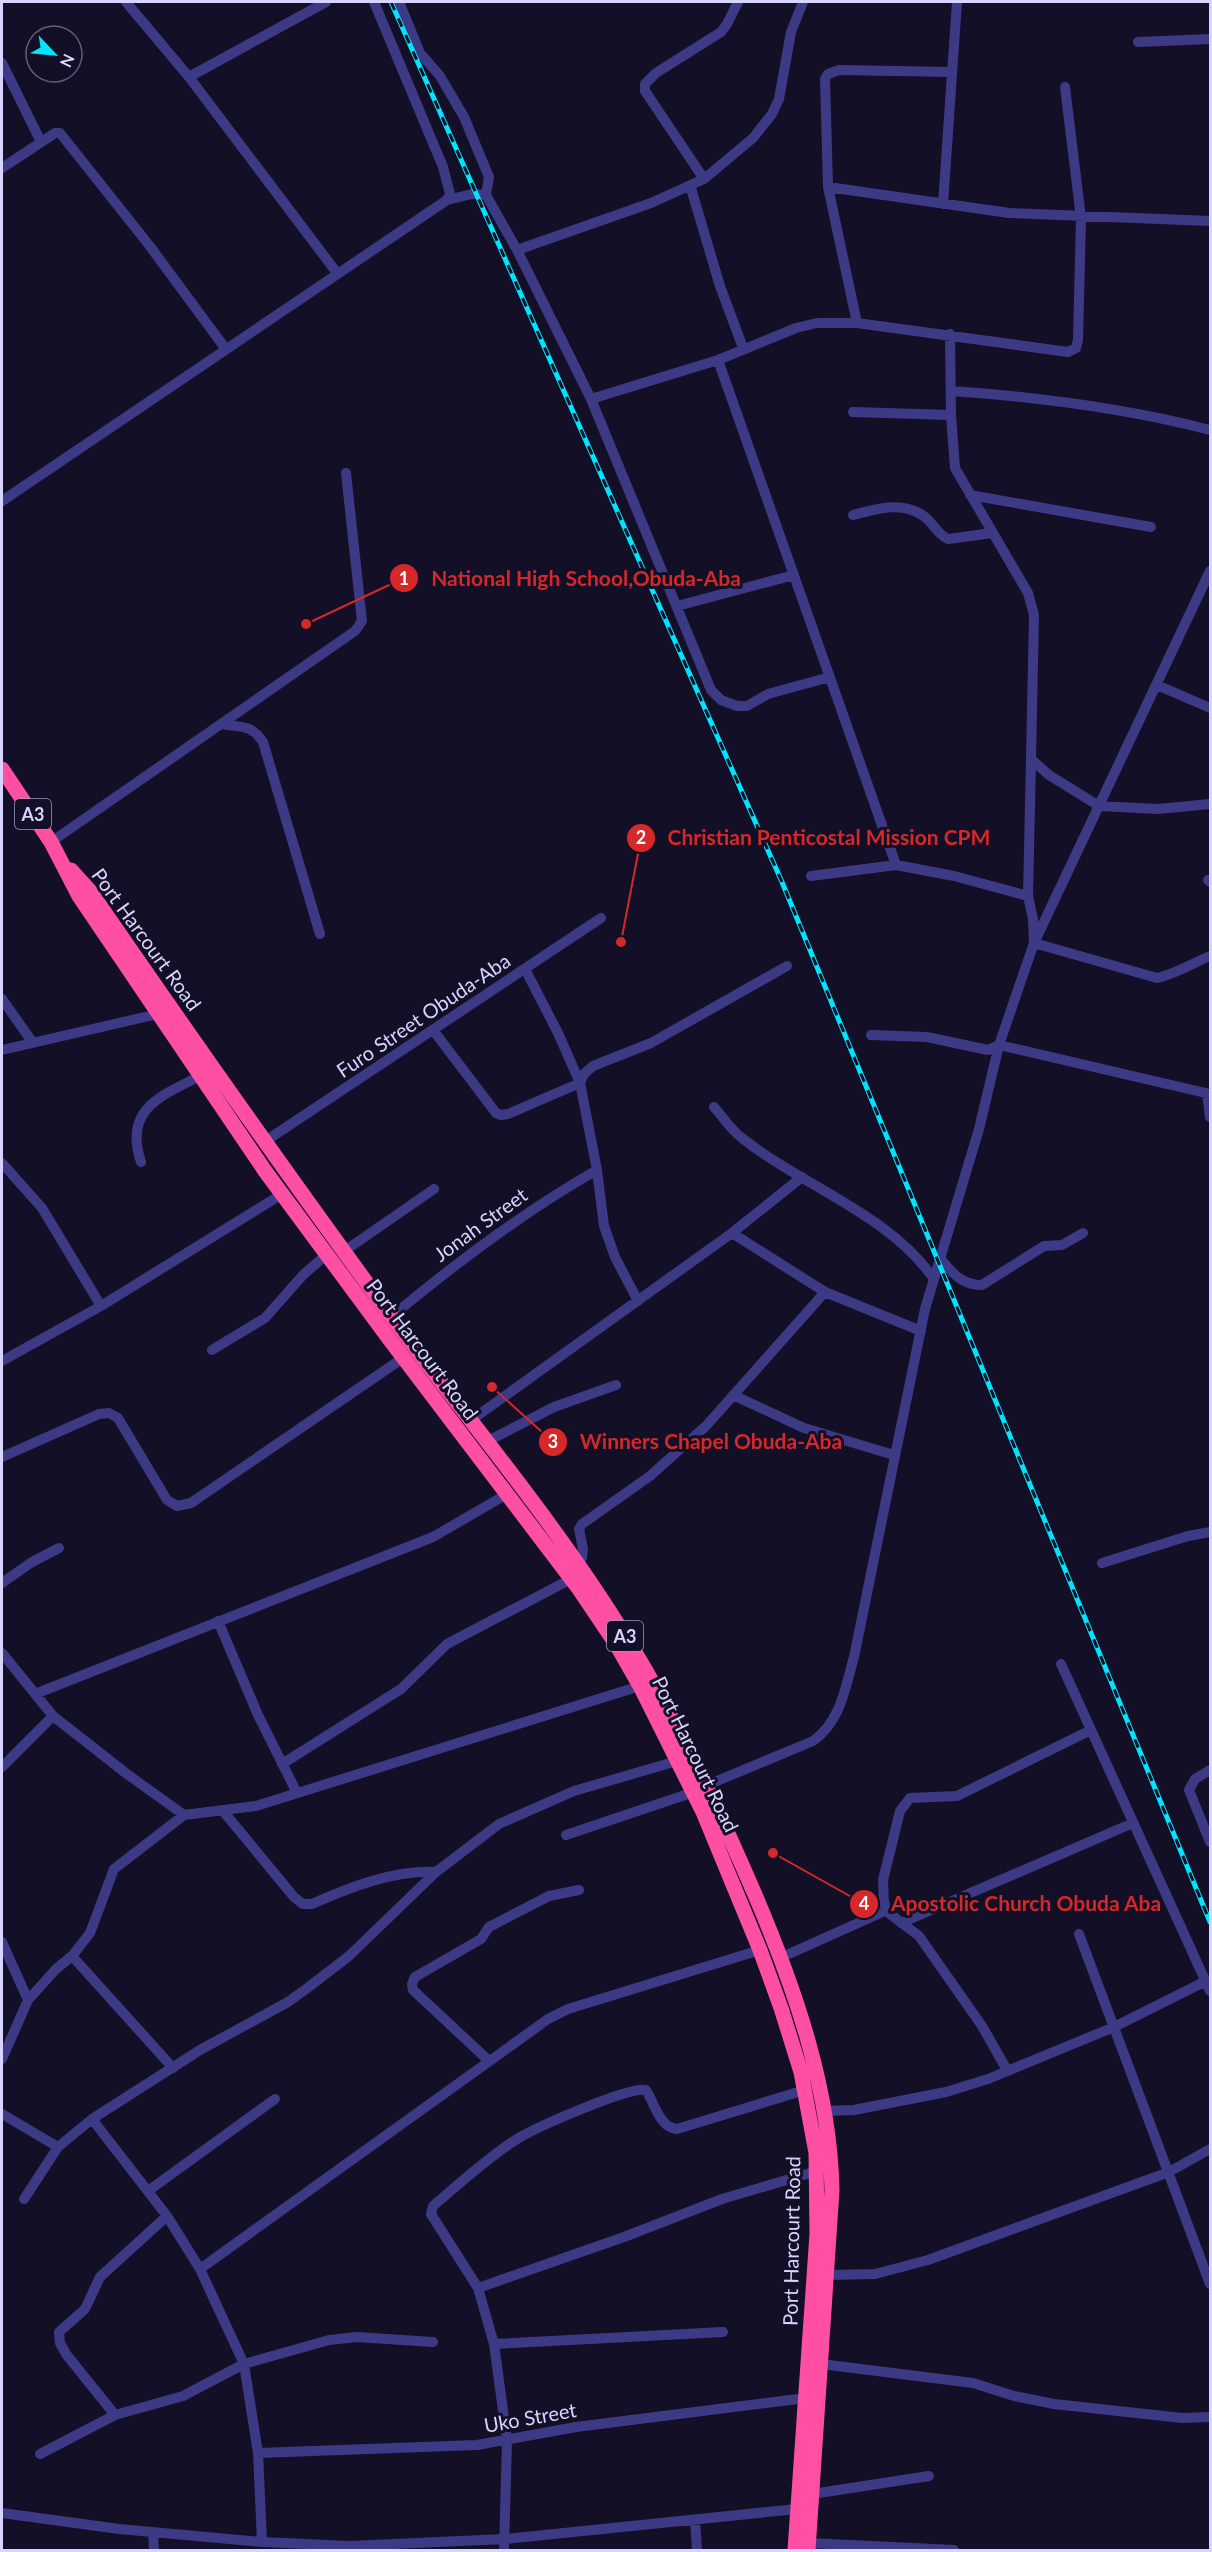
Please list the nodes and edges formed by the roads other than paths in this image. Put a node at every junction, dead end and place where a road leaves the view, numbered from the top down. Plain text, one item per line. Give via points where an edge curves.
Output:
1 (126, 2) edge
2 (326, 2) edge
3 (374, 2) edge
4 (399, 2) edge
5 (738, 2) edge
6 (803, 2) edge
7 (957, 2) edge
8 (1210, 39) edge
9 (1138, 42) dead end
10 (2, 63) edge
11 (952, 72) junction
12 (189, 77) junction
13 (1065, 87) dead end
14 (40, 142) junction
15 (2, 168) edge
16 (704, 179) junction
17 (690, 185) junction
18 (828, 187) junction
19 (486, 195) junction
20 (447, 200) junction
21 (943, 204) junction
22 (1081, 218) junction
23 (1210, 220) edge
24 (517, 250) junction
25 (337, 273) junction
26 (856, 322) junction
27 (950, 334) junction
28 (225, 348) junction
29 (743, 348) junction
30 (718, 360) junction
31 (951, 391) junction
32 (591, 399) junction
33 (853, 412) dead end
34 (951, 414) junction
35 (1210, 430) edge
36 (346, 473) dead end
37 (970, 495) junction
38 (2, 501) edge
39 (853, 515) dead end
40 (1151, 527) dead end
41 (992, 533) junction
42 (1210, 571) edge
43 (794, 575) junction
44 (677, 606) junction
45 (830, 677) junction
46 (1157, 685) junction
47 (1210, 708) edge
48 (223, 724) junction
49 (1031, 759) junction
50 (3, 773) edge
51 (1210, 804) edge
52 (1099, 807) junction
53 (51, 842) junction
54 (63, 861) junction
55 (896, 865) junction
56 (811, 876) dead end
57 (1028, 896) junction
58 (602, 918) dead end
59 (320, 934) dead end
60 (1034, 943) junction
61 (1210, 956) edge
62 (787, 966) dead end
63 (525, 969) junction
64 (2, 999) edge
65 (158, 1014) junction
66 (433, 1030) junction
67 (871, 1035) dead end
68 (33, 1042) junction
69 (999, 1045) junction
70 (2, 1050) edge
71 (200, 1076) junction
72 (579, 1083) junction
73 (1209, 1094) edge
74 (714, 1107) dead end
75 (1210, 1117) edge
76 (264, 1142) junction
77 (141, 1162) dead end
78 (2, 1163) edge
79 (597, 1170) junction
80 (802, 1178) junction
81 (434, 1189) dead end
82 (282, 1194) junction
83 (732, 1233) junction
84 (1083, 1233) dead end
85 (343, 1251) junction
86 (326, 1255) junction
87 (940, 1258) junction
88 (934, 1279) junction
89 (825, 1292) junction
90 (638, 1300) junction
91 (102, 1306) junction
92 (391, 1317) junction
93 (921, 1330) junction
94 (212, 1350) dead end
95 (403, 1358) junction
96 (2, 1361) edge
97 (616, 1385) dead end
98 (733, 1395) junction
99 (470, 1421) junction
100 (486, 1442) junction
101 (894, 1455) junction
102 (2, 1457) edge
103 (507, 1494) junction
104 (1210, 1532) edge
105 (59, 1548) dead end
106 (575, 1563) junction
107 (1102, 1563) dead end
108 (571, 1579) junction
109 (2, 1583) edge
110 (218, 1621) junction
111 (2, 1653) edge
112 (1061, 1664) dead end
113 (640, 1686) junction
114 (35, 1694) junction
115 (53, 1716) junction
116 (667, 1724) junction
117 (1091, 1730) junction
118 (677, 1761) junction
119 (282, 1764) junction
120 (2, 1767) edge
121 (1210, 1770) edge
122 (700, 1789) junction
123 (297, 1793) junction
124 (223, 1811) junction
125 (184, 1815) junction
126 (1133, 1823) junction
127 (566, 1835) dead end
128 (1210, 1842) edge
129 (436, 1872) junction
130 (579, 1890) dead end
131 (887, 1910) junction
132 (901, 1923) junction
133 (1079, 1934) dead end
134 (2, 1942) edge
135 (760, 1950) junction
136 (72, 1956) junction
137 (780, 1958) junction
138 (1208, 1986) edge
139 (28, 2000) junction
140 (1114, 2027) junction
141 (2, 2059) edge
142 (488, 2060) junction
143 (173, 2067) junction
144 (1007, 2070) junction
145 (805, 2090) junction
146 (275, 2099) dead end
147 (824, 2111) junction
148 (2, 2114) edge
149 (92, 2119) junction
150 (58, 2147) junction
151 (1210, 2149) edge
152 (817, 2171) junction
153 (1169, 2172) junction
154 (148, 2191) junction
155 (24, 2199) dead end
156 (167, 2216) junction
157 (200, 2269) junction
158 (827, 2276) junction
159 (1210, 2284) edge
160 (478, 2288) junction
161 (723, 2332) dead end
162 (433, 2342) dead end
163 (494, 2344) junction
164 (244, 2364) junction
165 (821, 2364) junction
166 (806, 2398) junction
167 (115, 2415) junction
168 (1210, 2417) edge
169 (507, 2440) junction
170 (258, 2453) junction
171 (40, 2454) dead end
172 (929, 2476) dead end
173 (812, 2494) junction
174 (798, 2509) junction
175 (2, 2513) edge
176 (695, 2520) junction
177 (153, 2532) junction
178 (505, 2539) junction
179 (262, 2542) junction
180 (809, 2547) edge
181 (154, 2550) edge
182 (504, 2550) edge
183 (697, 2550) edge
184 (795, 2550) edge
185 (954, 2550) edge

1 - 12 street
2 - 12 street
3 - 20 street via 442,167 450,194
4 - 19 street via 420,53 440,76 464,117 489,177
5 - 16 street via 721,32 645,84 645,91
6 - 16 street via 791,32 784,79 772,114 753,138
7 - 11 street
8 - 9 street
10 - 14 street
11 - 18 street via 839,70 828,74
11 - 21 street
12 - 25 street
13 - 22 street
14 - 15 street
14 - 28 street via 55,133 66,138
16 - 17 street
17 - 24 street
17 - 29 street
18 - 21 street
18 - 26 street
19 - 20 street
19 - 24 street
20 - 25 street
21 - 22 street
22 - 23 street
22 - 27 street via 1076,348 1068,352
24 - 32 street
25 - 28 street
26 - 27 street
26 - 29 street via 817,323
27 - 31 street
28 - 38 street
29 - 30 street
30 - 32 street
30 - 43 street
31 - 34 street
31 - 35 street via 1115,408
32 - 44 street
33 - 34 street
34 - 37 street via 955,468
36 - 48 street via 362,621 355,631
37 - 40 street
37 - 41 street
39 - 41 street via 885,507 910,509 948,539
41 - 49 street via 1028,593 1034,615
42 - 46 street
43 - 44 street
43 - 45 street
44 - 45 street via 704,677 721,700 747,706 768,694
45 - 55 street
46 - 47 street
46 - 52 street
48 - 53 street
48 - 59 street via 250,728 263,742
49 - 52 street via 1048,775
49 - 57 street
50 - 53 highway, A3
51 - 52 street via 1149,809
52 - 60 street
53 - 54 highway, A3
54 - 65 highway, Port Harcourt Road / A3 via 79,897
54 - 76 highway, Port Harcourt Road / A3 via 90,891
55 - 56 street
55 - 57 street
57 - 60 street
58 - 63 street, Furo Street Obuda-Aba
60 - 61 street via 1157,978
60 - 69 street
62 - 72 street via 651,1043 593,1066
63 - 66 street, Furo Street Obuda-Aba
63 - 72 street
64 - 68 street
65 - 68 street
65 - 71 highway, Port Harcourt Road / A3
66 - 72 street via 491,1108 501,1115
66 - 76 street, Furo Street Obuda-Aba
67 - 69 street via 927,1037 988,1050
68 - 70 street
69 - 73 street
69 - 87 street
71 - 77 street via 146,1108 137,1137
71 - 82 highway, Port Harcourt Road / A3
72 - 79 street
73 - 75 street
74 - 80 street via 742,1138
76 - 85 highway, Port Harcourt Road / A3
78 - 91 street via 42,1208
79 - 90 street via 606,1234
79 - 92 street, Jonah Street via 546,1198 471,1251
80 - 83 street
80 - 88 street via 886,1231 923,1263
81 - 85 street
82 - 86 highway, Port Harcourt Road / A3
82 - 91 street
83 - 89 street
83 - 90 street
84 - 87 street via 1062,1245 1044,1246 982,1285 966,1283
85 - 92 highway, Port Harcourt Road / A3
86 - 94 street via 265,1318
86 - 95 highway, Port Harcourt Road / A3
87 - 88 street
88 - 93 street
89 - 93 street
89 - 98 street
90 - 99 street
91 - 96 street
92 - 99 highway, Port Harcourt Road / A3
93 - 101 street
95 - 102 street via 191,1503 177,1506 167,1500 118,1418 109,1413
95 - 103 highway, Port Harcourt Road / A3
97 - 100 street via 554,1407
98 - 101 street via 815,1432
98 - 106 street via 706,1426 650,1476 582,1524 582,1558
99 - 100 highway, Port Harcourt Road / A3
100 - 106 highway, Port Harcourt Road / A3
101 - 122 street via 854,1657 840,1708 824,1733 813,1741
103 - 108 highway, Port Harcourt Road / A3
103 - 110 street via 433,1537
104 - 107 street
105 - 109 street
106 - 116 highway, Port Harcourt Road / A3 via 627,1639
108 - 113 highway, Port Harcourt Road / A3
108 - 119 street via 447,1644 401,1689
110 - 114 street
110 - 119 street
111 - 114 street
112 - 117 street
113 - 116 highway, Port Harcourt Road / A3
113 - 123 street
114 - 115 street
115 - 120 street
115 - 125 street
116 - 118 highway, Port Harcourt Road / A3
116 - 122 highway, Port Harcourt Road / A3
117 - 126 street
117 - 131 street via 957,1796 922,1796 905,1802 883,1880
118 - 122 highway, Port Harcourt Road / A3
118 - 129 street via 574,1791 499,1824
119 - 123 street
121 - 128 street via 1195,1779 1189,1790
122 - 127 street
122 - 135 highway, Port Harcourt Road / A3
122 - 137 highway, Port Harcourt Road / A3
123 - 124 street
124 - 125 street
124 - 129 street via 303,1904 388,1877 414,1871
125 - 136 street via 114,1869 95,1923
126 - 132 street
126 - 138 street
129 - 143 street via 349,1956 306,1989
130 - 142 street via 549,1896 489,1927 481,1939 415,1977 413,1990
131 - 132 street
131 - 137 street
132 - 144 street via 919,1936 982,2026
133 - 140 street
134 - 139 street
135 - 142 street via 568,2009
135 - 145 highway, Port Harcourt Road / A3 via 788,2027
136 - 139 street
136 - 143 street
137 - 147 highway, Port Harcourt Road / A3 via 810,2049
138 - 140 street
139 - 141 street
140 - 144 street
140 - 153 street
142 - 157 street
143 - 149 street
144 - 147 street via 946,2092 854,2110
145 - 152 highway, Port Harcourt Road / A3
145 - 160 street via 677,2129 664,2124 646,2090 640,2089 605,2100 518,2139 432,2210
146 - 154 street
147 - 158 highway, Port Harcourt Road / A3 via 832,2190
148 - 150 street
149 - 150 street
149 - 154 street
150 - 155 street
151 - 153 street
152 - 160 street via 722,2199
152 - 166 highway, Port Harcourt Road / A3 via 817,2234
153 - 158 street via 928,2260 875,2274
153 - 159 street
154 - 156 street
156 - 157 street
156 - 167 street via 100,2277 85,2309 59,2332 66,2354
157 - 164 street
158 - 165 highway, Port Harcourt Road / A3
160 - 163 street
161 - 163 street
162 - 164 street via 357,2337 329,2340
163 - 169 street
164 - 167 street via 183,2396
164 - 170 street
165 - 168 street via 973,2383 1054,2404 1182,2418
165 - 173 highway, Port Harcourt Road / A3
166 - 169 street, Uko Street via 576,2427
166 - 174 highway, Port Harcourt Road / A3
167 - 171 street
169 - 170 street, Uko Street via 477,2445
169 - 178 street
170 - 179 street
172 - 173 street
173 - 180 highway, Port Harcourt Road / A3
174 - 176 street
174 - 184 highway, Port Harcourt Road / A3
175 - 177 street
176 - 178 street
176 - 183 street
177 - 179 street
177 - 181 street
178 - 179 street via 349,2546
178 - 182 street
180 - 185 street

